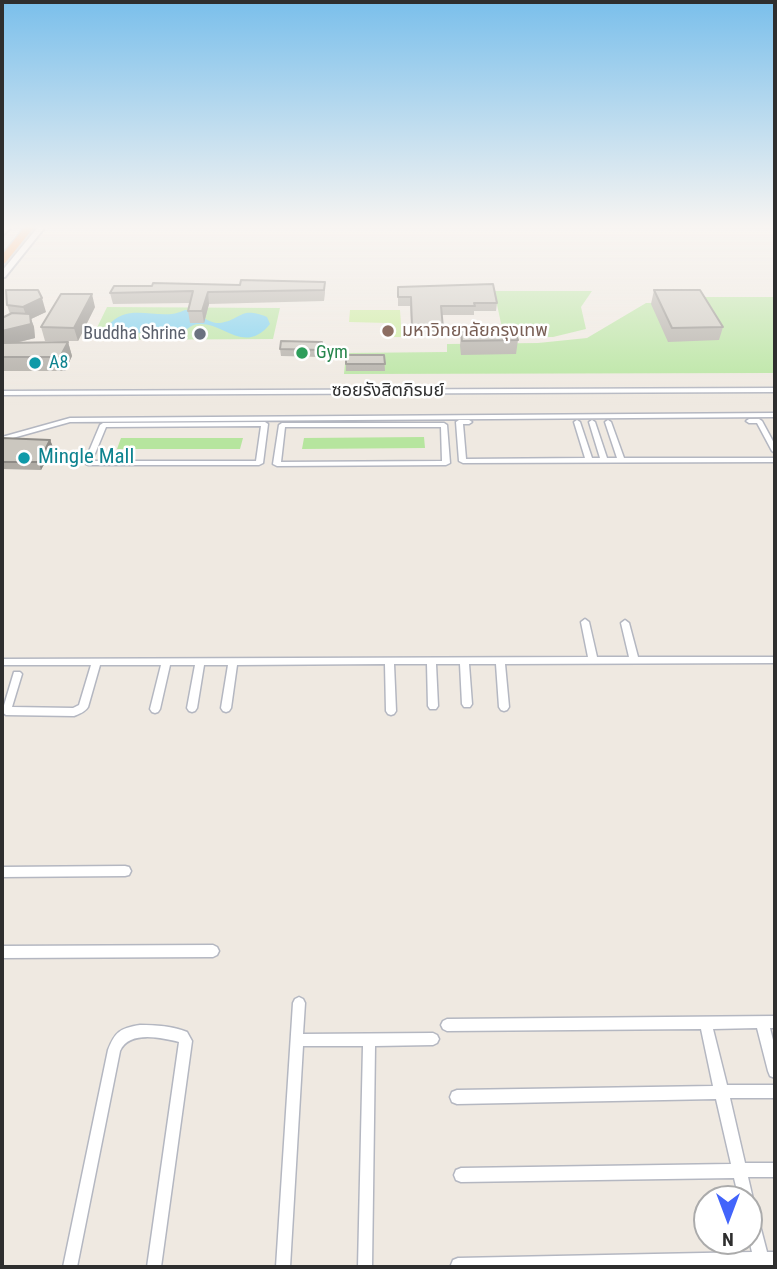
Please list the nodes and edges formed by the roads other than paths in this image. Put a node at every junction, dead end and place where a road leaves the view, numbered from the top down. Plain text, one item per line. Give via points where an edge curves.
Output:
1 (775, 390) edge
2 (2, 393) edge
3 (775, 415) edge
4 (558, 419) junction
5 (186, 421) junction
6 (362, 421) junction
7 (577, 422) junction
8 (592, 422) junction
9 (608, 422) junction
10 (2, 439) edge
11 (775, 451) edge
12 (621, 460) junction
13 (775, 460) edge
14 (589, 461) junction
15 (604, 461) junction
16 (584, 622) dead end
17 (625, 623) dead end
18 (431, 660) junction
19 (500, 660) junction
20 (593, 660) junction
21 (775, 660) edge
22 (389, 661) junction
23 (464, 661) junction
24 (635, 661) junction
25 (2, 662) edge
26 (96, 662) junction
27 (166, 662) junction
28 (200, 662) junction
29 (233, 662) junction
30 (17, 674) dead end
31 (467, 704) dead end
32 (433, 706) dead end
33 (504, 707) dead end
34 (192, 708) dead end
35 (226, 708) dead end
36 (155, 709) dead end
37 (391, 711) dead end
38 (125, 871) dead end
39 (2, 872) edge
40 (214, 951) dead end
41 (2, 952) edge
42 (299, 1003) dead end
43 (769, 1022) edge
44 (706, 1024) junction
45 (447, 1025) dead end
46 (433, 1039) dead end
47 (298, 1040) junction
48 (369, 1040) junction
49 (775, 1071) edge
50 (775, 1091) edge
51 (722, 1092) junction
52 (457, 1097) dead end
53 (775, 1170) edge
54 (740, 1171) junction
55 (461, 1175) dead end
56 (743, 1185) edge
57 (766, 1262) edge
58 (458, 1265) dead end
59 (70, 1267) edge
60 (154, 1267) edge
61 (283, 1267) edge
62 (365, 1267) edge

1 - 2 street, ซอยรังสิตภิรมย์
3 - 4 street
4 - 6 street
4 - 7 street
4 - 14 street via 459,422 463,461
5 - 5 street via 103,425 88,463 259,463 265,424
5 - 6 street
5 - 10 street via 70,420
6 - 6 street via 444,425 446,463 277,464 282,425
7 - 8 street
7 - 14 street
8 - 9 street
8 - 15 street
9 - 11 street via 759,421
9 - 12 street
12 - 13 street
12 - 15 street
14 - 15 street
16 - 20 street
17 - 24 street
18 - 22 street
18 - 23 street
18 - 32 street
19 - 20 street
19 - 23 street
19 - 33 street
20 - 24 street
21 - 24 street
22 - 29 street
22 - 37 street
23 - 31 street
25 - 26 street
26 - 27 street
26 - 30 street via 83,706 74,712 6,711
27 - 28 street
27 - 36 street
28 - 29 street
28 - 34 street
29 - 35 street
38 - 39 street
40 - 41 street
42 - 47 street
43 - 44 street
43 - 49 street
44 - 45 street
44 - 51 street
46 - 48 street
47 - 48 street
47 - 61 street
48 - 62 street
50 - 51 street
51 - 52 street
51 - 54 street
53 - 54 street
54 - 55 street
54 - 56 street
57 - 58 street
59 - 60 street via 114,1050 119,1039 131,1032 183,1035 186,1041

